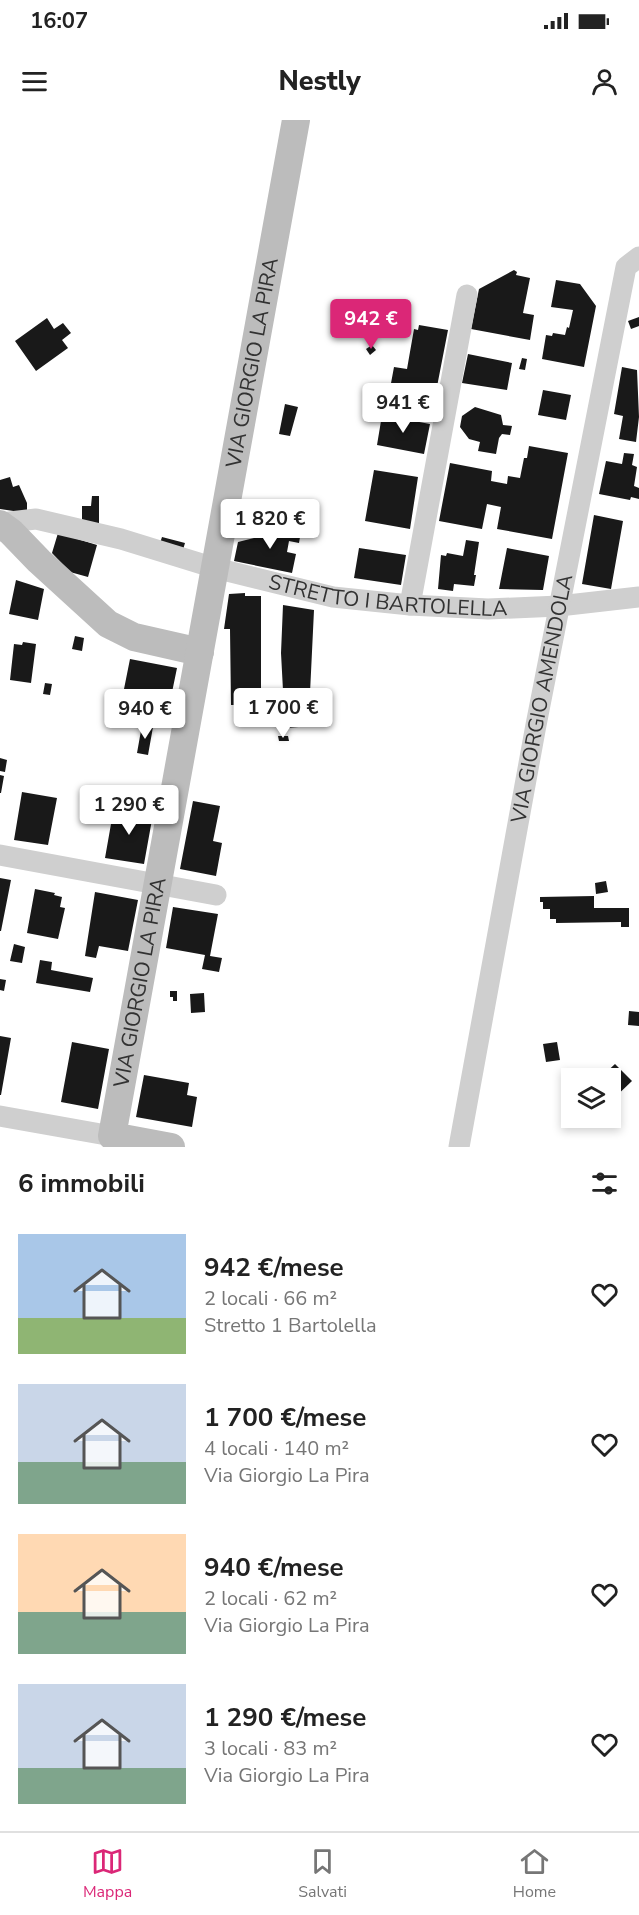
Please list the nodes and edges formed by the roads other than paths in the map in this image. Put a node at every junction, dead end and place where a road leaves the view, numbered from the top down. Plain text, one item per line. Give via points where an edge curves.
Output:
1 (296, 120) edge
2 (639, 256) edge
3 (467, 295) dead end
4 (0, 523) edge
5 (0, 550) edge
6 (39, 561) junction
7 (215, 568) junction
8 (639, 597) edge
9 (410, 605) junction
10 (559, 606) junction
11 (200, 652) junction
12 (0, 855) edge
13 (158, 885) junction
14 (216, 896) dead end
15 (0, 1116) edge
16 (112, 1136) junction
17 (171, 1147) edge
18 (459, 1147) edge

1 - 7 street, VIA GIORGIO LA PIRA
2 - 10 street, VIA GIORGIO AMENDOLA via 626,267
3 - 9 street
4 - 6 street, STRETTO I BARTOLELLA
4 - 7 street, STRETTO I BARTOLELLA via 36,519 122,539
5 - 6 street
6 - 11 street, STRETTO I BARTOLELLA via 114,628 134,637
7 - 9 street, STRETTO I BARTOLELLA via 333,597
7 - 11 street, VIA GIORGIO LA PIRA
8 - 10 street, STRETTO I BARTOLELLA
9 - 10 street, STRETTO I BARTOLELLA via 488,609
10 - 18 street, VIA GIORGIO AMENDOLA
11 - 13 street, VIA GIORGIO LA PIRA
12 - 13 street
13 - 14 street
13 - 16 street, VIA GIORGIO LA PIRA
15 - 16 street
16 - 17 street

